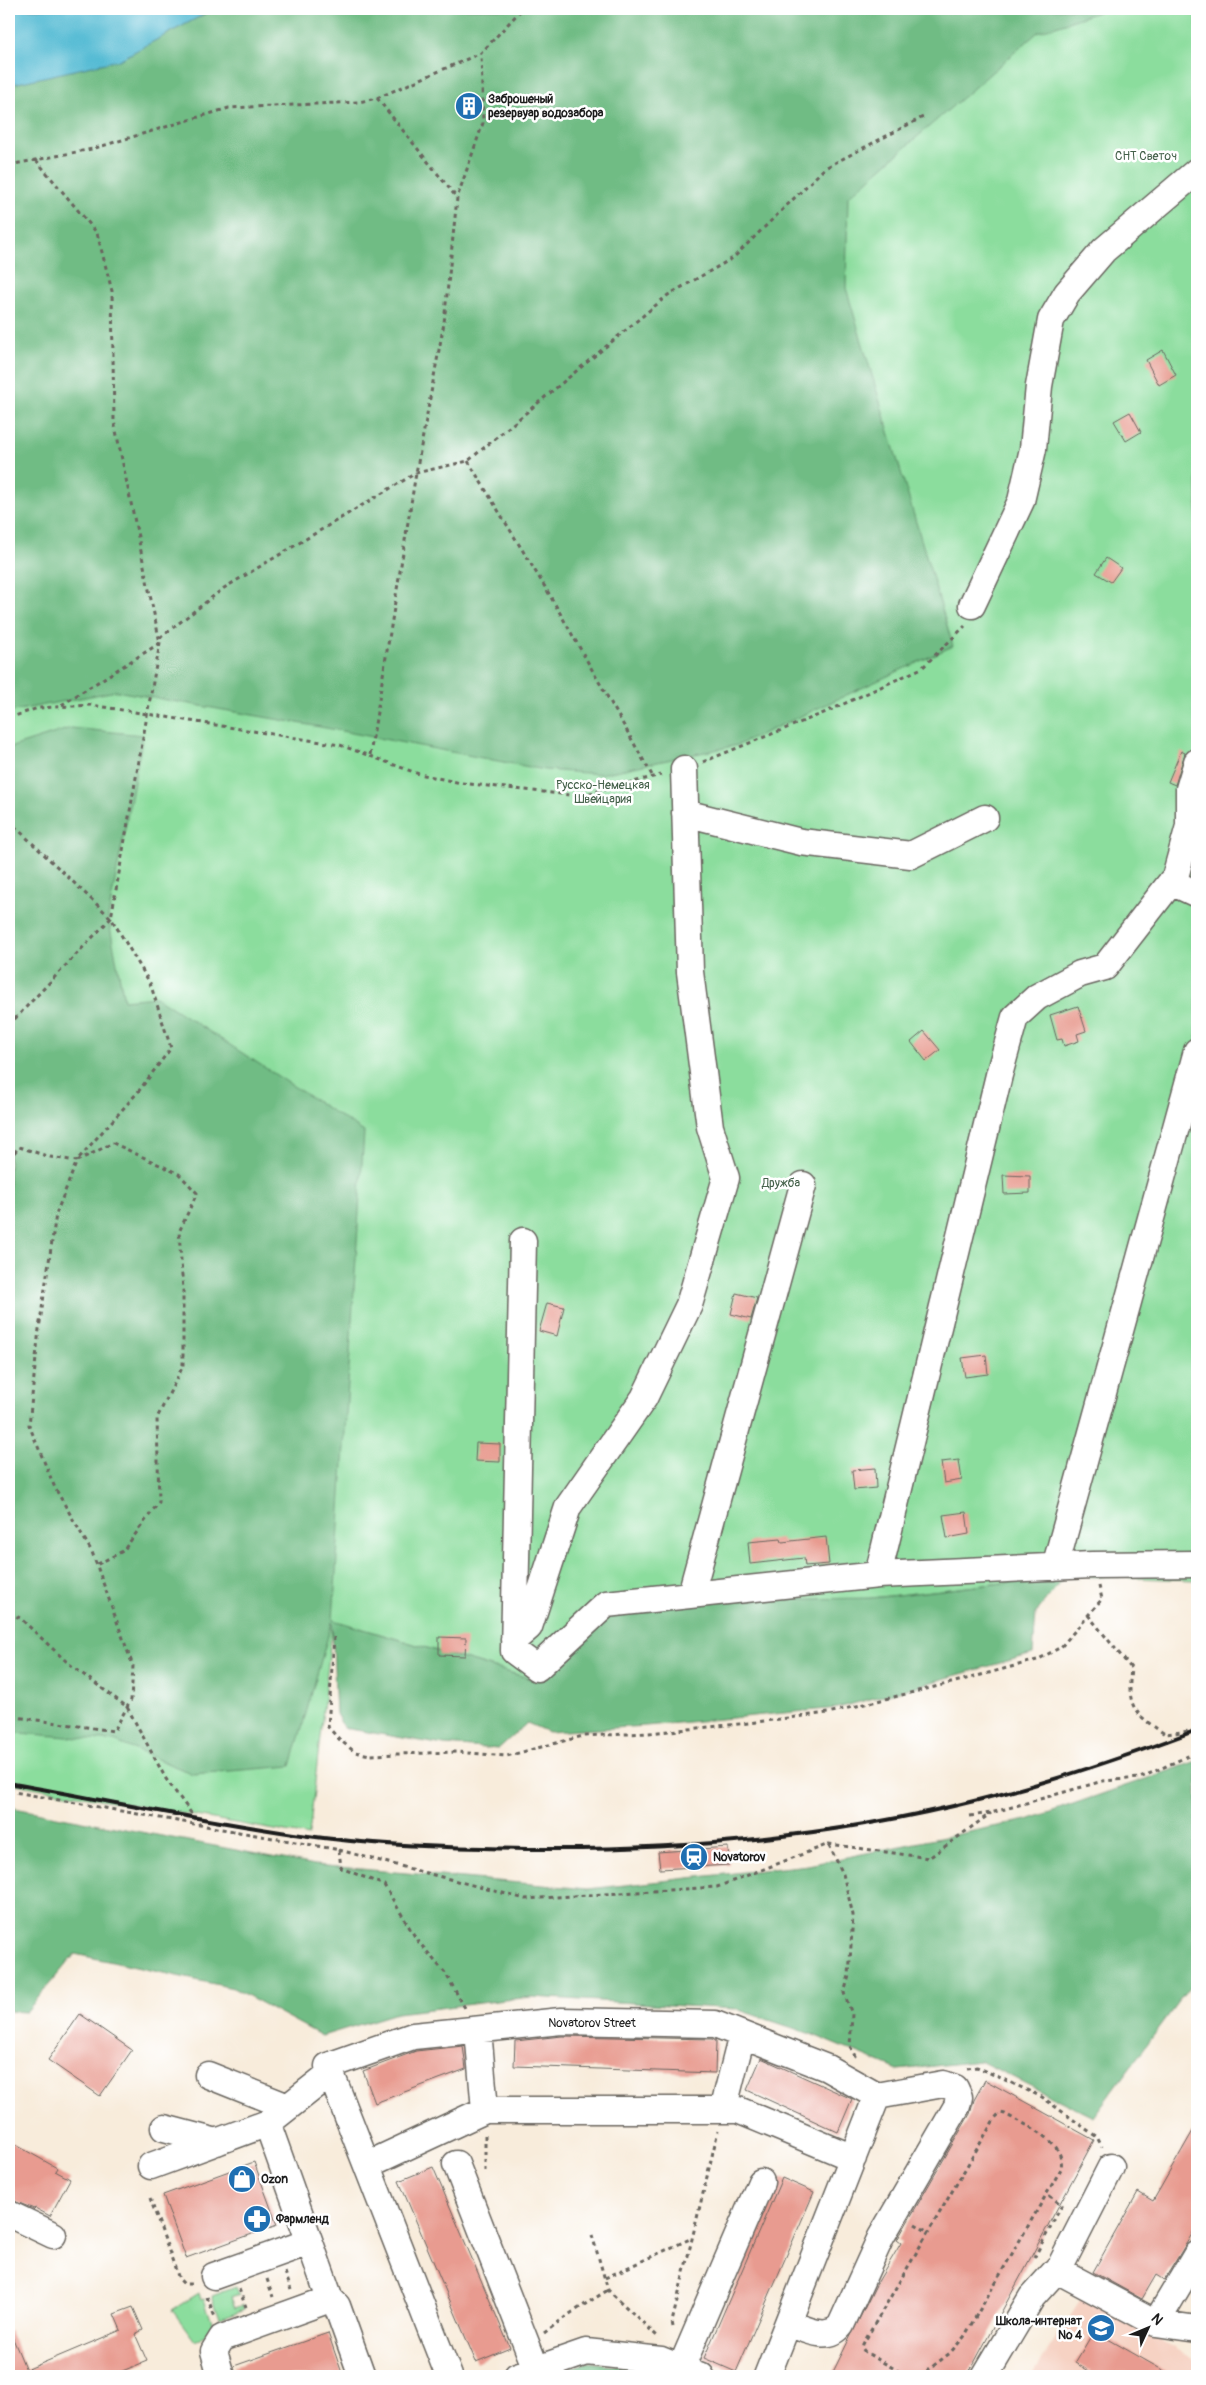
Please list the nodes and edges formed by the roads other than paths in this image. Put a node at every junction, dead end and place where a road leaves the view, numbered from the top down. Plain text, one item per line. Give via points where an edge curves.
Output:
1 (1197, 172) edge
2 (972, 605) road end
3 (1197, 762) edge
4 (684, 770) road end
5 (685, 812) junction
6 (985, 818) dead end
7 (1171, 882) junction
8 (1197, 894) edge
9 (1197, 1051) edge
10 (802, 1185) dead end
11 (523, 1241) dead end
12 (1197, 1564) edge
13 (1055, 1567) junction
14 (878, 1575) junction
15 (691, 1594) junction
16 (514, 1640) junction
17 (478, 2030) junction
18 (742, 2035) junction
19 (331, 2073) junction
20 (208, 2075) dead end
21 (877, 2096) junction
22 (288, 2107) junction
23 (485, 2110) junction
24 (723, 2110) junction
25 (268, 2124) junction
26 (164, 2128) dead end
27 (217, 2142) junction
28 (852, 2158) junction
29 (456, 2164) dead end
30 (367, 2165) junction
31 (151, 2166) dead end
32 (1111, 2167) road end
33 (761, 2182) dead end
34 (9, 2214) edge
35 (53, 2235) dead end
36 (309, 2242) junction
37 (1197, 2254) edge
38 (1041, 2276) junction
39 (212, 2279) road end
40 (330, 2299) junction
41 (788, 2323) junction
42 (1156, 2323) junction
43 (1197, 2329) edge
44 (533, 2350) edge
45 (691, 2372) edge
46 (221, 2376) edge
47 (362, 2376) edge
48 (449, 2376) edge
49 (767, 2376) edge
50 (985, 2376) edge

1 - 2 street via 1104,250 1067,293 1052,320 1038,386 1033,449 1021,501
3 - 7 street via 1188,789 1189,826
4 - 5 street
5 - 6 street via 801,842 911,856
5 - 16 street via 690,972 710,1127 726,1178 689,1305 644,1398 568,1508 529,1628
7 - 8 street
7 - 14 street via 1105,967 1080,974 1036,998 1015,1017 998,1075
9 - 13 street
10 - 15 street
11 - 16 street
12 - 13 street
13 - 14 street
14 - 15 street
15 - 16 street via 606,1604 537,1668 514,1651
17 - 18 street, Novatorov Street via 561,2021 715,2024
17 - 19 street, Novatorov Street via 413,2036 328,2066
17 - 23 street
18 - 21 street, Novatorov Street via 827,2068
18 - 24 street
19 - 22 street
19 - 30 street
20 - 22 street
21 - 28 street
21 - 41 street via 943,2084 955,2088 959,2101 881,2237 841,2325 832,2334 824,2334
22 - 25 street
23 - 24 street
23 - 30 street
24 - 28 street via 738,2110
25 - 27 street
25 - 36 street
26 - 27 street
27 - 31 street
28 - 41 street
29 - 44 street
30 - 48 street
32 - 38 street
33 - 45 street
34 - 35 street
36 - 39 street
36 - 40 street
37 - 42 street
38 - 42 street
38 - 50 street
40 - 46 street via 222,2338 214,2351
40 - 47 street via 337,2306
41 - 49 street
42 - 43 street
44 - 45 street via 661,2360

